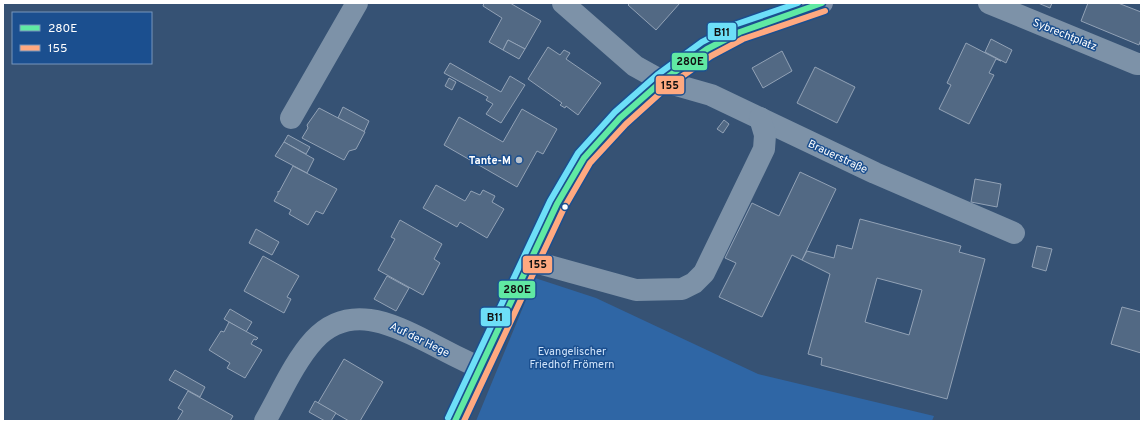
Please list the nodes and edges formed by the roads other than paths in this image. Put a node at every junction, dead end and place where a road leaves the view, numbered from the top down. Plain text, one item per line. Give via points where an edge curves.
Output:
1 (357, 3) edge
2 (564, 3) edge
3 (822, 3) edge
4 (988, 3) edge
5 (1141, 64) edge
6 (662, 81) junction
7 (291, 118) dead end
8 (760, 118) junction
9 (1014, 233) dead end
10 (531, 261) junction
11 (480, 368) junction
12 (265, 421) edge
13 (455, 421) edge

1 - 7 street
2 - 6 street, Brauerstraße via 635,66
3 - 6 main road via 740,32 707,48
4 - 5 street, Sybrechtplatz
6 - 8 street, Brauerstraße via 711,95
6 - 10 main road via 620,118 584,158 557,204
8 - 9 street, Brauerstraße via 874,173
8 - 10 street via 765,135 764,149 704,273 694,283 682,289 636,290
10 - 11 main road
11 - 12 street, Auf der Hege via 397,326 373,320 345,321 329,328 314,340 301,357
11 - 13 main road

